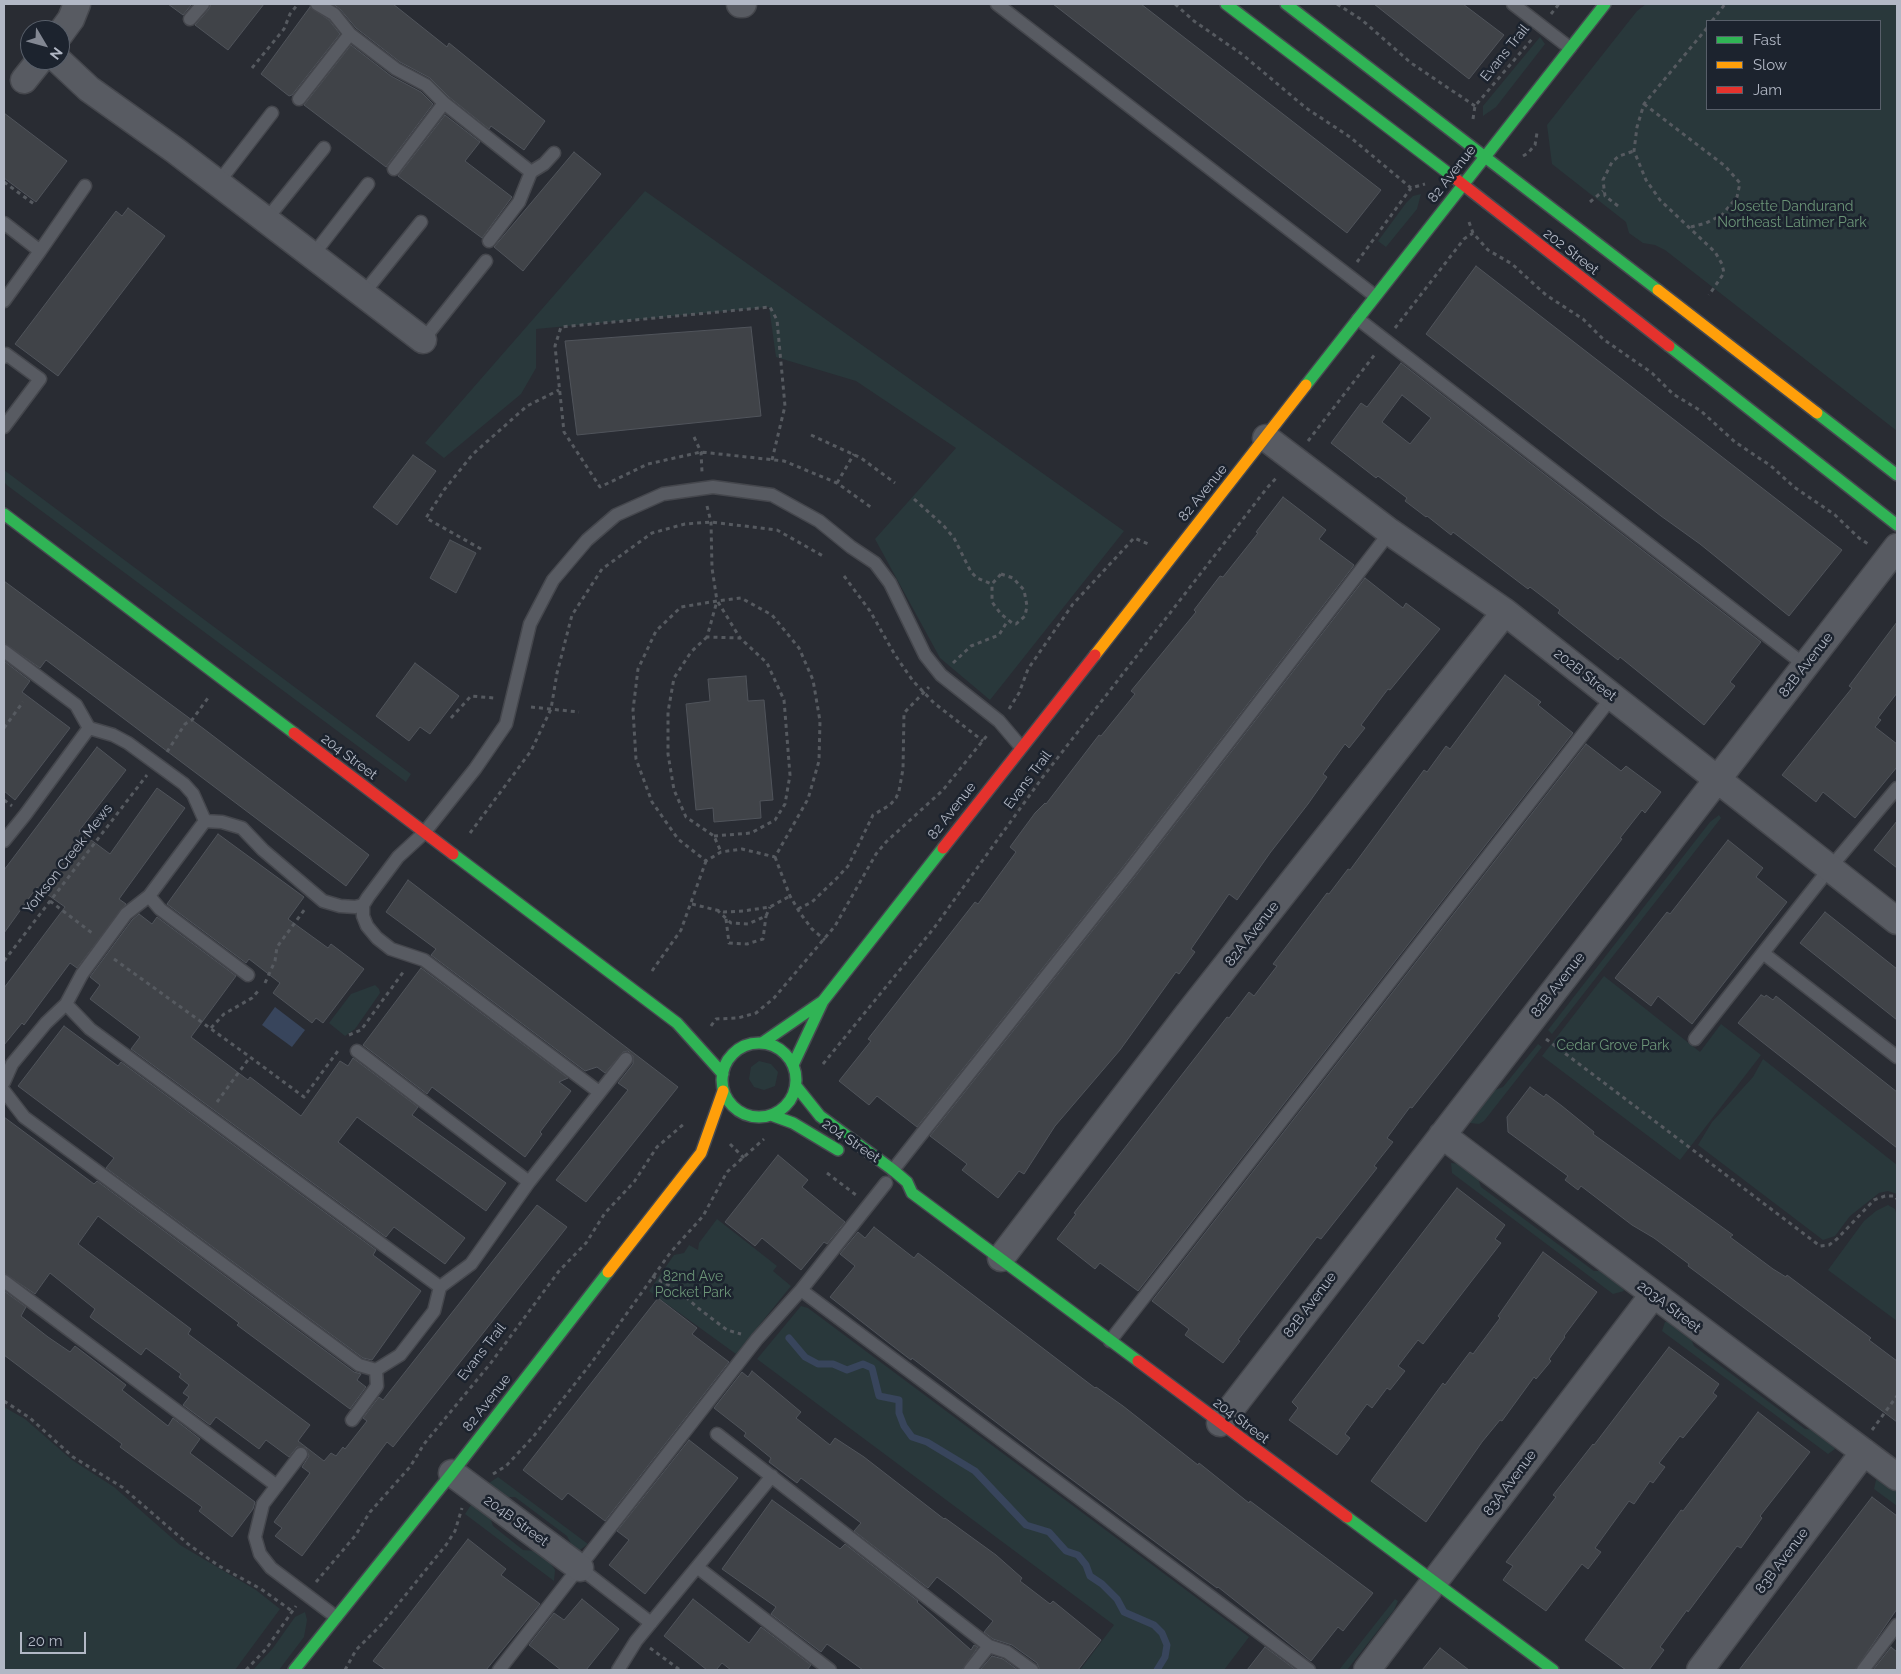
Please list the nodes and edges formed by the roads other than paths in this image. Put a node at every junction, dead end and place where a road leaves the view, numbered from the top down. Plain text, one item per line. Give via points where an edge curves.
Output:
1 (77, 4) edge
2 (203, 4) edge
3 (318, 4) edge
4 (997, 4) edge
5 (1226, 4) edge
6 (1286, 4) edge
7 (1513, 4) edge
8 (1605, 4) edge
9 (70, 20) edge
10 (190, 20) dead end
11 (350, 34) junction
12 (1570, 48) junction
13 (32, 70) edge
14 (69, 70) edge
15 (24, 80) dead end
16 (299, 100) dead end
17 (444, 103) junction
18 (272, 113) dead end
19 (324, 148) dead end
20 (554, 152) dead end
21 (1486, 156) junction
22 (394, 168) dead end
23 (531, 172) junction
24 (218, 183) junction
25 (368, 184) dead end
26 (1462, 185) junction
27 (85, 186) dead end
28 (266, 220) junction
29 (421, 222) dead end
30 (4, 223) edge
31 (489, 241) dead end
32 (40, 251) junction
33 (313, 255) junction
34 (486, 261) dead end
35 (363, 294) junction
36 (1375, 296) junction
37 (4, 301) edge
38 (1358, 319) junction
39 (423, 340) joint
40 (5, 355) edge
41 (4, 427) edge
42 (1266, 438) junction
43 (1897, 475) edge
44 (4, 514) edge
45 (1897, 525) edge
46 (1390, 532) junction
47 (1897, 547) edge
48 (1505, 612) junction
49 (4, 651) edge
50 (1806, 666) junction
51 (1612, 697) junction
52 (89, 728) junction
53 (1021, 747) junction
54 (1717, 780) junction
55 (1897, 788) edge
56 (205, 821) junction
57 (424, 833) junction
58 (4, 841) edge
59 (1830, 868) junction
60 (149, 896) junction
61 (363, 905) junction
62 (1897, 921) edge
63 (1764, 953) junction
64 (248, 975) dead end
65 (823, 1000) junction
66 (66, 1004) junction
67 (677, 1023) junction
68 (705, 1034) dead end
69 (1695, 1039) dead end
70 (762, 1042) junction
71 (357, 1052) dead end
72 (1897, 1056) edge
73 (626, 1059) dead end
74 (794, 1065) junction
75 (723, 1074) junction
76 (4, 1082) edge
77 (796, 1086) junction
78 (4, 1091) edge
79 (723, 1091) junction
80 (600, 1092) junction
81 (771, 1115) junction
82 (750, 1117) junction
83 (739, 1126) dead end
84 (1442, 1135) junction
85 (716, 1143) dead end
86 (701, 1153) junction
87 (846, 1156) dead end
88 (894, 1170) junction
89 (882, 1180) joint
90 (529, 1182) junction
91 (912, 1193) junction
92 (1001, 1258) junction
93 (4, 1281) edge
94 (440, 1287) junction
95 (801, 1290) junction
96 (1653, 1295) junction
97 (1110, 1341) junction
98 (376, 1370) junction
99 (352, 1420) dead end
100 (1220, 1424) junction
101 (718, 1434) dead end
102 (1868, 1441) junction
103 (301, 1454) dead end
104 (452, 1473) junction
105 (772, 1476) junction
106 (1897, 1477) edge
107 (277, 1486) junction
108 (697, 1567) junction
109 (580, 1568) junction
110 (1434, 1582) junction
111 (336, 1617) junction
112 (651, 1623) junction
113 (1897, 1625) edge
114 (989, 1646) junction
115 (294, 1670) edge
116 (499, 1670) edge
117 (618, 1670) edge
118 (830, 1670) edge
119 (970, 1670) edge
120 (1032, 1670) edge
121 (1309, 1670) edge
122 (1367, 1670) edge
123 (1553, 1670) edge
124 (1700, 1670) edge
125 (1863, 1670) edge

1 - 9 street
2 - 10 lane
3 - 11 lane via 334,14
4 - 36 lane
5 - 26 street, 202 Street
6 - 21 street, 202 Street
7 - 12 lane
8 - 12 street, 82 Avenue
11 - 16 lane
11 - 17 lane via 396,69 426,86
12 - 21 street, 82 Avenue
13 - 15 street
14 - 24 street via 89,89
17 - 22 lane
17 - 23 lane
18 - 24 lane
19 - 28 lane
20 - 23 lane
21 - 26 street, 82 Avenue
21 - 43 street, 202 Street
23 - 31 lane via 519,202
24 - 28 street
25 - 33 lane
26 - 36 street, 82 Avenue
26 - 45 street, 202 Street
27 - 32 lane
28 - 33 street
29 - 35 lane
30 - 32 lane
32 - 37 lane
33 - 35 street
34 - 39 lane
35 - 39 street
36 - 38 street, 82 Avenue
38 - 42 street, 82 Avenue
38 - 50 lane
40 - 41 lane via 40,379
42 - 46 street, 202B Street
42 - 53 street, 82 Avenue
44 - 57 street, 204 Street
46 - 48 street, 202B Street
46 - 88 lane
47 - 50 street, 82B Avenue
48 - 51 street, 202B Street
48 - 92 street, 82A Avenue via 1194,1006
49 - 52 lane via 76,705
50 - 54 street, 82B Avenue
51 - 54 street, 202B Street
51 - 97 lane
52 - 56 lane via 128,743 173,776 193,794
52 - 58 lane
53 - 57 lane via 999,722 941,675 925,655 890,583 875,563 819,521 772,495 702,488 663,494 616,515 587,540 554,580 530,624 506,724 476,769
53 - 65 street, 82 Avenue
54 - 59 street, 202B Street
54 - 84 street, 82B Avenue
55 - 59 lane
56 - 60 lane
56 - 61 lane via 242,828 316,895 332,904
57 - 61 lane via 398,857
57 - 67 street, 204 Street
59 - 62 street, 202B Street
59 - 63 lane
60 - 64 lane via 160,909
60 - 66 lane via 126,914 82,974
61 - 80 lane via 362,916 366,926 377,938 391,949 424,960
63 - 69 lane
63 - 72 lane
65 - 70 street, 82 Avenue
65 - 74 street, 82 Avenue
66 - 76 lane via 12,1064
66 - 94 lane via 90,1029
67 - 68 street, 204 Street
67 - 75 street, 204 Street
70 - 74 street via 784,1051
70 - 75 street via 735,1046
71 - 90 lane
73 - 80 lane
74 - 77 street
75 - 79 street
77 - 81 street via 786,1106
77 - 88 street, 204 Street via 825,1121
78 - 98 lane via 24,1117 359,1365
79 - 82 street via 738,1112
79 - 86 street, 82 Avenue
80 - 90 lane
81 - 82 street
81 - 87 street, 204 Street via 808,1130
82 - 83 street
84 - 96 street, 203A Street
84 - 100 street, 82B Avenue
85 - 86 street, 82 Avenue
86 - 104 street, 82 Avenue
88 - 91 street, 204 Street
89 - 91 street, 204 Street via 897,1191
89 - 95 lane
90 - 94 lane via 471,1264
91 - 92 street, 204 Street
92 - 97 street, 204 Street
93 - 107 lane
94 - 98 lane via 434,1312 400,1355
95 - 109 lane via 757,1340
95 - 121 lane
96 - 102 street, 203A Street
96 - 110 street, 83A Avenue
97 - 100 street, 204 Street
98 - 99 lane via 376,1386
100 - 110 street, 204 Street
101 - 105 lane
102 - 106 street, 203A Street
102 - 124 street, 83B Avenue
103 - 107 lane
104 - 109 street, 204B Street
104 - 111 street, 82 Avenue
105 - 108 lane
105 - 114 lane
107 - 111 lane via 263,1504 255,1537 260,1554 271,1568
108 - 112 lane
108 - 118 lane
109 - 112 lane
109 - 116 lane
110 - 122 street, 83A Avenue
110 - 123 street, 204 Street
111 - 115 street, 82 Avenue
112 - 117 lane
113 - 125 lane
114 - 119 lane
114 - 120 lane via 1007,1652

